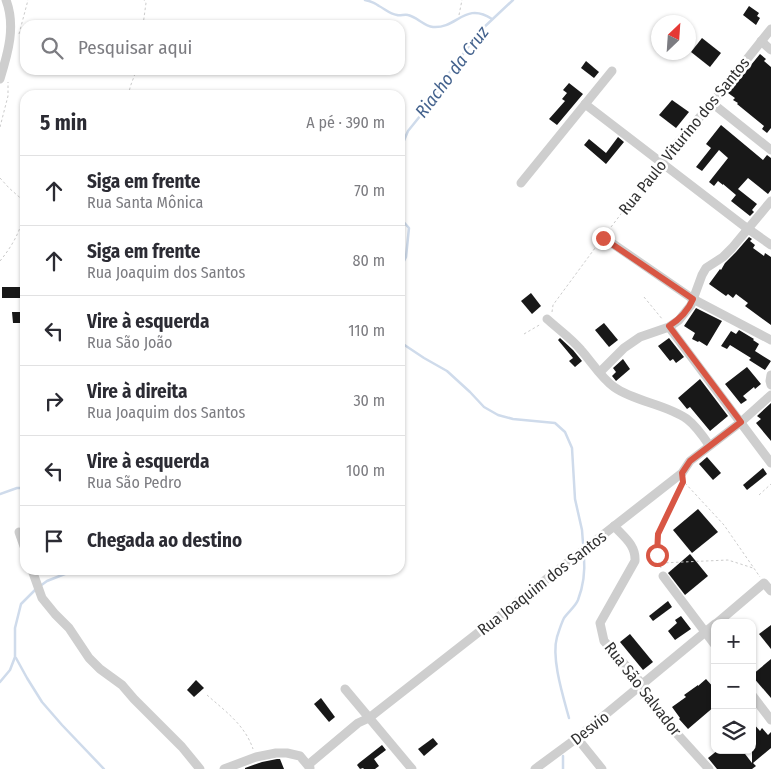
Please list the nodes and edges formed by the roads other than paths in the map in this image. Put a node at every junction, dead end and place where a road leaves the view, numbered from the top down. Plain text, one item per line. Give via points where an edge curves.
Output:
1 (6, 0) edge
2 (771, 30) edge
3 (761, 41) junction
4 (771, 50) edge
5 (612, 71) dead end
6 (0, 79) edge
7 (712, 103) junction
8 (585, 104) junction
9 (771, 150) edge
10 (661, 162) junction
11 (521, 183) dead end
12 (771, 201) edge
13 (748, 228) junction
14 (603, 238) road end
15 (771, 245) edge
16 (693, 299) junction
17 (547, 319) road end
18 (669, 326) junction
19 (771, 340) edge
20 (600, 372) junction
21 (771, 374) edge
22 (771, 385) edge
23 (771, 395) edge
24 (741, 422) junction
25 (709, 445) junction
26 (771, 463) edge
27 (614, 526) junction
28 (19, 532) dead end
29 (20, 535) edge
30 (34, 575) edge
31 (663, 576) road end
32 (771, 591) edge
33 (722, 619) edge
34 (711, 628) edge
35 (705, 632) junction
36 (711, 640) edge
37 (643, 685) junction
38 (345, 689) dead end
39 (756, 700) edge
40 (369, 718) junction
41 (771, 720) edge
42 (577, 738) junction
43 (310, 767) edge
44 (200, 769) edge
45 (224, 769) edge
46 (412, 769) edge
47 (535, 769) edge
48 (602, 769) edge
49 (709, 769) edge

1 - 6 street via 11,34
2 - 3 street, Rua Paulo Viturino dos Santos
3 - 4 street
3 - 7 street, Rua Paulo Viturino dos Santos
5 - 8 street
7 - 9 street
7 - 10 street, Rua Paulo Viturino dos Santos
8 - 10 street
8 - 11 street
10 - 13 street
12 - 13 street
13 - 15 street
13 - 16 street via 723,257 706,268
14 - 16 street
16 - 18 street via 679,320
16 - 19 street
17 - 20 street via 576,344
18 - 20 street via 640,337
18 - 24 street
20 - 25 street via 607,382 624,393 686,419
21 - 22 street
23 - 24 street, Rua Joaquim dos Santos
24 - 25 street, Rua Joaquim dos Santos
24 - 26 street
25 - 27 street, Rua Joaquim dos Santos via 690,461 682,473
27 - 37 street, Rua São Salvador via 632,545 635,561 600,623 604,641
27 - 40 street, Rua Joaquim dos Santos
28 - 29 street
30 - 44 street via 42,598 69,628 89,658 122,684
31 - 35 street
32 - 33 street, Desvio via 764,583
34 - 35 street, Desvio
35 - 36 street
35 - 37 street, Desvio
37 - 42 street, Desvio
37 - 49 street, Rua São Salvador via 659,714
38 - 40 street
39 - 41 street
40 - 43 street, Rua Joaquim dos Santos via 358,723
40 - 46 street
42 - 47 street, Desvio
42 - 48 street
43 - 45 street via 300,756 276,753

